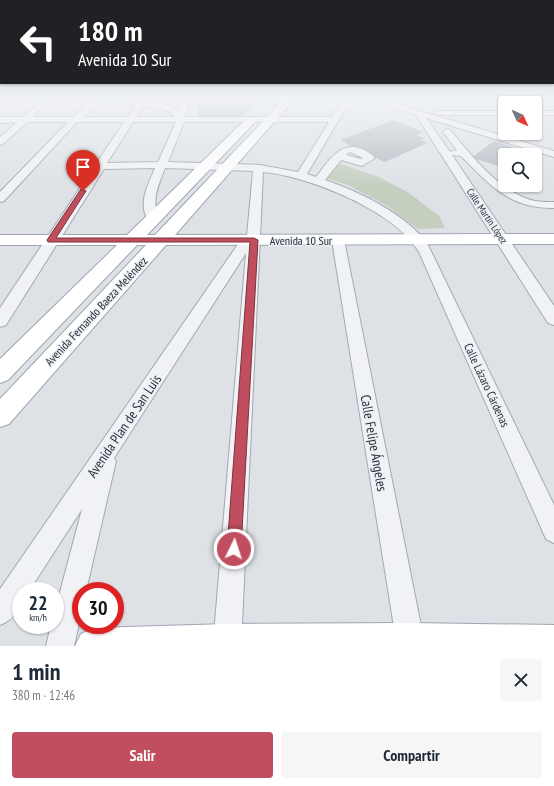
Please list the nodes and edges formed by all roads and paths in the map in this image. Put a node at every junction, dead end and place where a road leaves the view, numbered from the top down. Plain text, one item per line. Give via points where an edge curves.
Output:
1 (15, 129) edge
2 (66, 129) edge
3 (123, 129) edge
4 (175, 129) edge
5 (242, 129) edge
6 (261, 129) edge
7 (328, 129) edge
8 (430, 129) edge
9 (473, 129) edge
10 (447, 132) dead end
11 (0, 142) edge
12 (444, 152) junction
13 (464, 153) junction
14 (554, 154) edge
15 (339, 156) dead end
16 (161, 165) junction
17 (99, 166) junction
18 (205, 166) junction
19 (226, 167) junction
20 (258, 169) junction
21 (301, 175) junction
22 (318, 181) junction
23 (0, 199) edge
24 (554, 205) edge
25 (153, 219) junction
26 (554, 239) edge
27 (0, 240) edge
28 (51, 240) junction
29 (132, 240) junction
30 (161, 240) junction
31 (251, 240) junction
32 (338, 240) junction
33 (420, 240) junction
34 (502, 240) junction
35 (554, 319) edge
36 (0, 321) edge
37 (0, 373) edge
38 (0, 416) edge
39 (107, 450) junction
40 (554, 531) edge
41 (0, 612) edge
42 (410, 643) edge
43 (554, 643) edge
44 (227, 644) edge
45 (60, 646) edge
46 (93, 646) edge

1 - 11 street
2 - 23 street
3 - 17 street
4 - 16 street
5 - 18 main road, Avenida Fernando Baeza Meléndez
6 - 19 main road, Avenida Fernando Baeza Meléndez
7 - 21 street
8 - 12 street, Calle Martín López
9 - 14 street
10 - 13 street
12 - 13 street
12 - 34 street, Calle Martín López
13 - 24 street via 484,173 516,198 536,205
15 - 22 street
16 - 17 street
16 - 18 street
16 - 25 street via 149,197 149,209
17 - 28 street
18 - 19 street
18 - 25 main road, Avenida Fernando Baeza Meléndez
19 - 20 street
19 - 30 main road, Avenida Fernando Baeza Meléndez
20 - 21 street
20 - 31 street
21 - 22 street
22 - 33 street via 366,202
25 - 29 main road, Avenida Fernando Baeza Meléndez
26 - 34 main road, Avenida 10 Sur
27 - 28 main road, Avenida 10 Sur
28 - 29 main road, Avenida 10 Sur
28 - 36 street
29 - 30 main road, Avenida 10 Sur
29 - 37 main road, Avenida Fernando Baeza Meléndez
30 - 31 main road, Avenida 10 Sur
30 - 38 main road, Avenida Fernando Baeza Meléndez
31 - 32 main road, Avenida 10 Sur
31 - 39 street, Avenida Plan de San Luis
31 - 44 street
32 - 33 main road, Avenida 10 Sur
32 - 42 street, Calle Felipe Ángeles
33 - 34 main road, Avenida 10 Sur
33 - 40 street, Calle Lázaro Cárdenas
34 - 35 street, Calle Martín López
39 - 41 street, Avenida Plan de San Luis
39 - 45 street
42 - 43 main road
42 - 44 main road
44 - 46 main road

